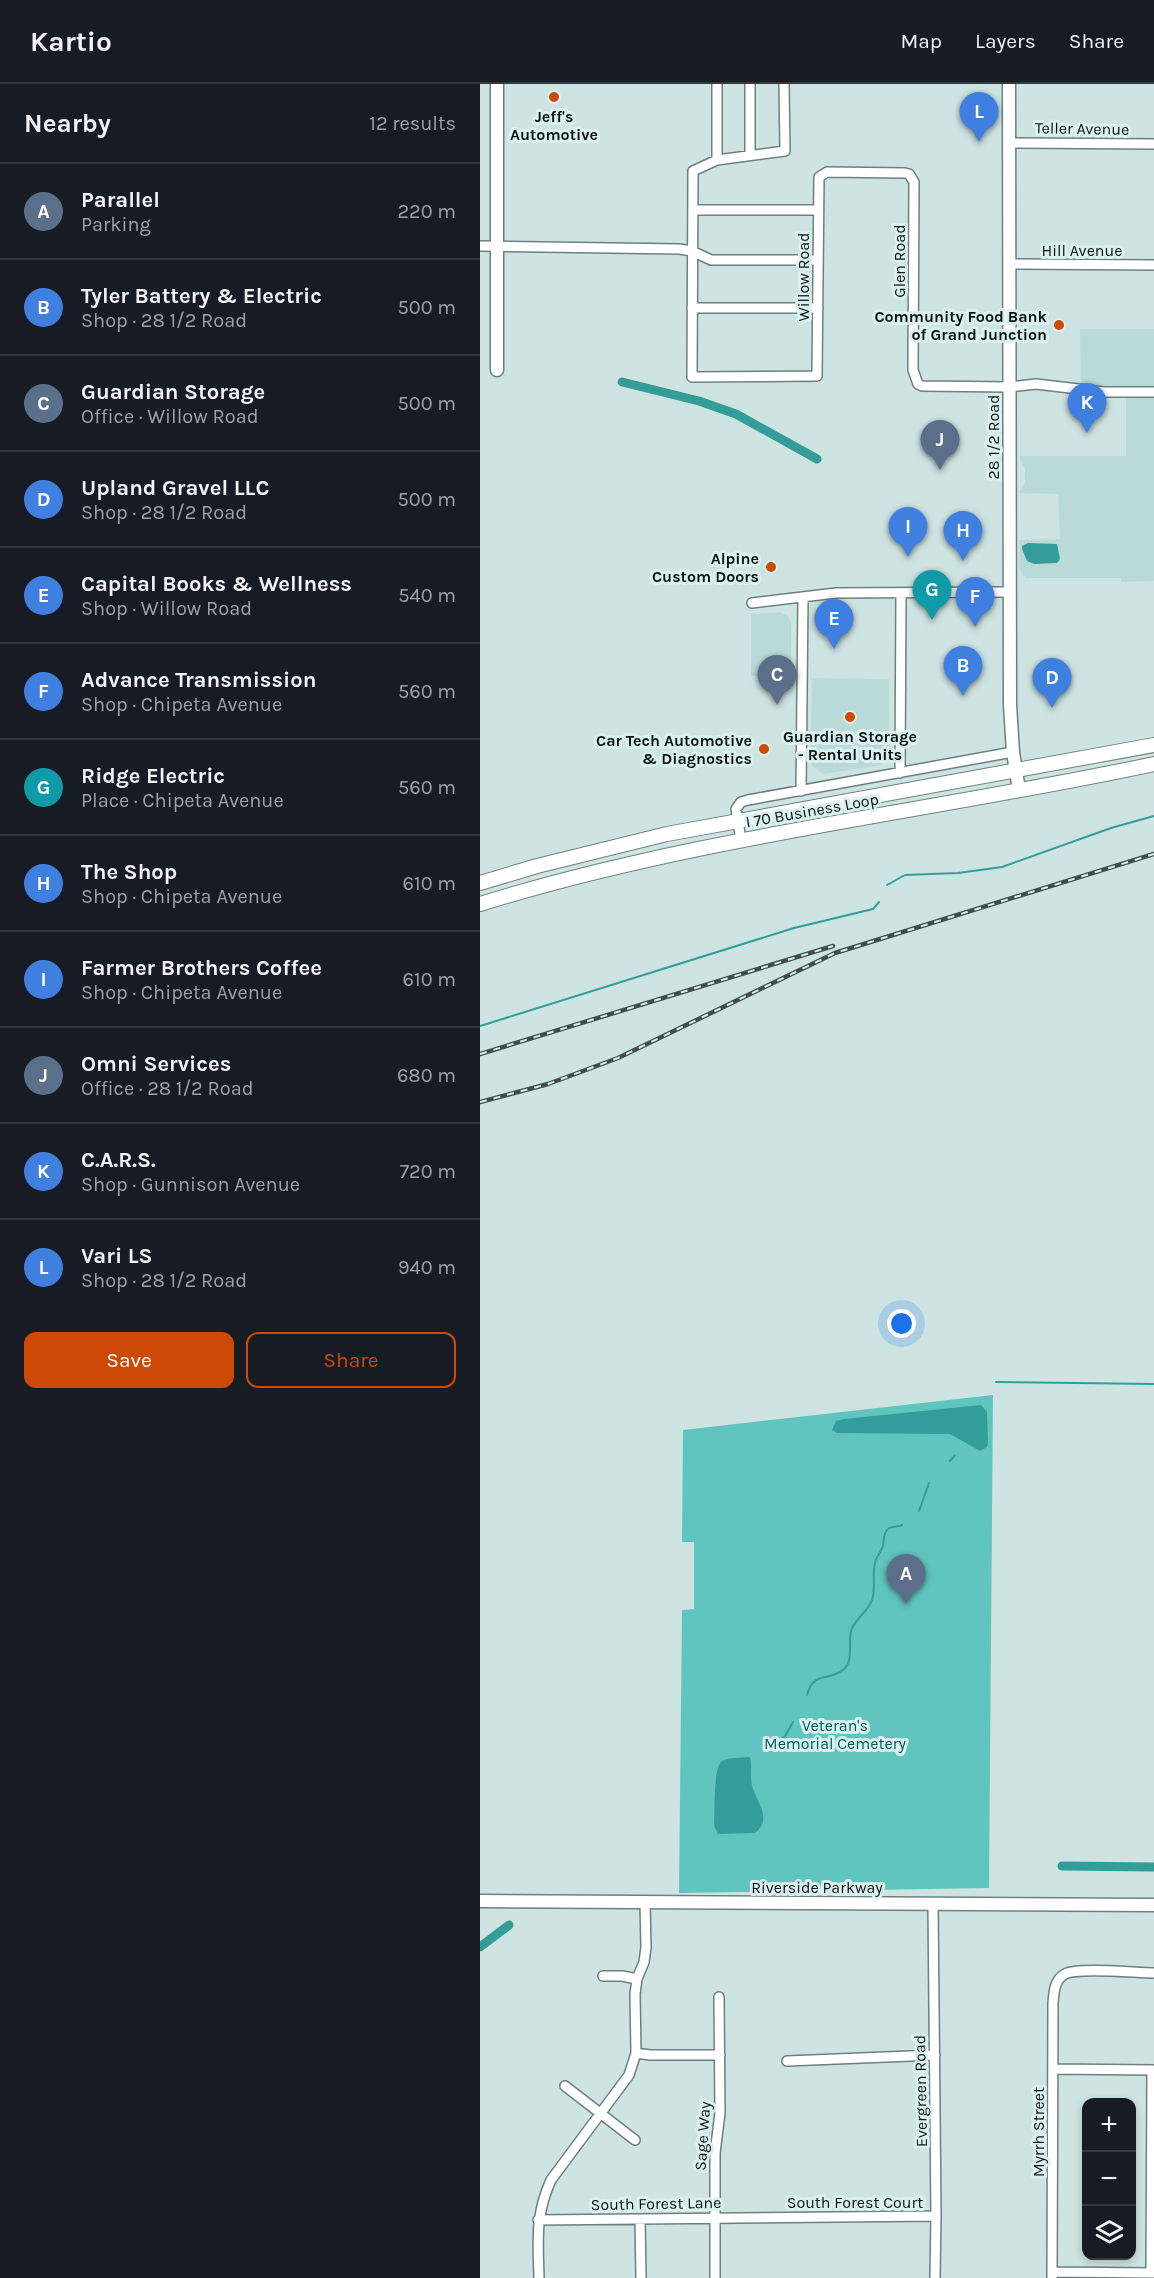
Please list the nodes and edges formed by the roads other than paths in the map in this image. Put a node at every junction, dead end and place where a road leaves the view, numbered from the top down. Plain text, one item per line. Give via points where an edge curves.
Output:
1 (497, 84) edge
2 (717, 84) edge
3 (750, 84) edge
4 (784, 84) edge
5 (1009, 84) edge
6 (1009, 143) junction
7 (1154, 144) edge
8 (750, 154) junction
9 (717, 160) junction
10 (912, 177) joint
11 (693, 210) junction
12 (818, 210) junction
13 (480, 246) edge
14 (497, 246) junction
15 (692, 251) junction
16 (818, 260) junction
17 (1010, 264) junction
18 (1154, 265) edge
19 (692, 308) junction
20 (818, 308) junction
21 (497, 370) dead end
22 (1009, 387) junction
23 (1154, 392) edge
24 (1010, 592) junction
25 (901, 593) junction
26 (803, 597) junction
27 (752, 603) dead end
28 (1154, 745) edge
29 (1013, 753) junction
30 (1154, 764) edge
31 (1015, 771) junction
32 (900, 773) junction
33 (801, 790) junction
34 (1019, 790) junction
35 (737, 820) junction
36 (741, 840) junction
37 (599, 850) junction
38 (602, 870) junction
39 (480, 883) edge
40 (480, 904) edge
41 (480, 1901) edge
42 (645, 1902) junction
43 (933, 1904) junction
44 (1154, 1905) edge
45 (1154, 1973) edge
46 (603, 1976) dead end
47 (637, 1979) junction
48 (719, 1997) dead end
49 (636, 2053) junction
50 (720, 2055) junction
51 (935, 2055) junction
52 (787, 2061) dead end
53 (1053, 2069) junction
54 (1153, 2070) edge
55 (565, 2085) dead end
56 (600, 2114) junction
57 (635, 2140) dead end
58 (936, 2216) junction
59 (775, 2217) joint
60 (715, 2218) junction
61 (640, 2219) junction
62 (538, 2220) junction
63 (1153, 2273) edge
64 (1052, 2275) edge
65 (539, 2278) edge
66 (640, 2278) edge
67 (715, 2278) edge
68 (935, 2278) edge

1 - 14 street
2 - 9 street
3 - 8 street
4 - 8 street via 785,151
5 - 6 street, 28 1/2 Road
6 - 7 street, Teller Avenue
6 - 17 street, 28 1/2 Road
8 - 9 street
9 - 11 street via 693,171
10 - 12 street, Willow Road via 905,173 827,172 819,177
10 - 22 street, Glen Road via 915,381 922,386
11 - 12 street
11 - 15 street
12 - 16 street, Willow Road
13 - 14 street
14 - 15 street
14 - 21 street
15 - 16 street via 711,260
15 - 19 street
16 - 20 street, Willow Road
17 - 18 street, Hill Avenue
17 - 22 street, 28 1/2 Road
19 - 20 street
19 - 20 street, Willow Road via 692,377 817,376
22 - 23 street via 1036,384 1104,392
22 - 24 street, 28 1/2 Road
24 - 25 street
24 - 29 street, 28 1/2 Road
25 - 26 street
25 - 32 street
26 - 27 street
26 - 33 street
28 - 31 main road, I 70 Business Loop
29 - 31 street, 28 1/2 Road
29 - 32 street
30 - 34 main road, I 70 Business Loop
31 - 34 street, 28 1/2 Road
31 - 35 main road, I 70 Business Loop
32 - 33 street
33 - 35 street via 741,802 736,809
34 - 36 main road, I 70 Business Loop
35 - 36 street
35 - 37 main road, I 70 Business Loop
36 - 38 main road, I 70 Business Loop
37 - 38 main road
37 - 39 main road, I 70 Business Loop
38 - 40 main road, I 70 Business Loop
41 - 42 street, Riverside Parkway
42 - 43 street, Riverside Parkway
42 - 47 street via 646,1947
43 - 44 street, Riverside Parkway
43 - 51 street, Evergreen Road
45 - 53 street, Myrrh Street via 1077,1971 1064,1975 1055,1986 1053,2003
46 - 47 street
47 - 49 street
48 - 50 street, Sage Way
49 - 50 street
49 - 56 street via 629,2075
50 - 60 street, Sage Way
51 - 52 street
51 - 58 street, Evergreen Road
53 - 54 street
53 - 64 street, Myrrh Street
54 - 63 street
55 - 56 street
56 - 57 street
56 - 62 street via 551,2180
58 - 59 street, South Forest Court
58 - 68 street, Evergreen Road
59 - 60 street, South Forest Lane
60 - 61 street, South Forest Lane
60 - 67 street, Sage Way
61 - 62 street, South Forest Lane
61 - 66 street
62 - 65 street
63 - 64 street

